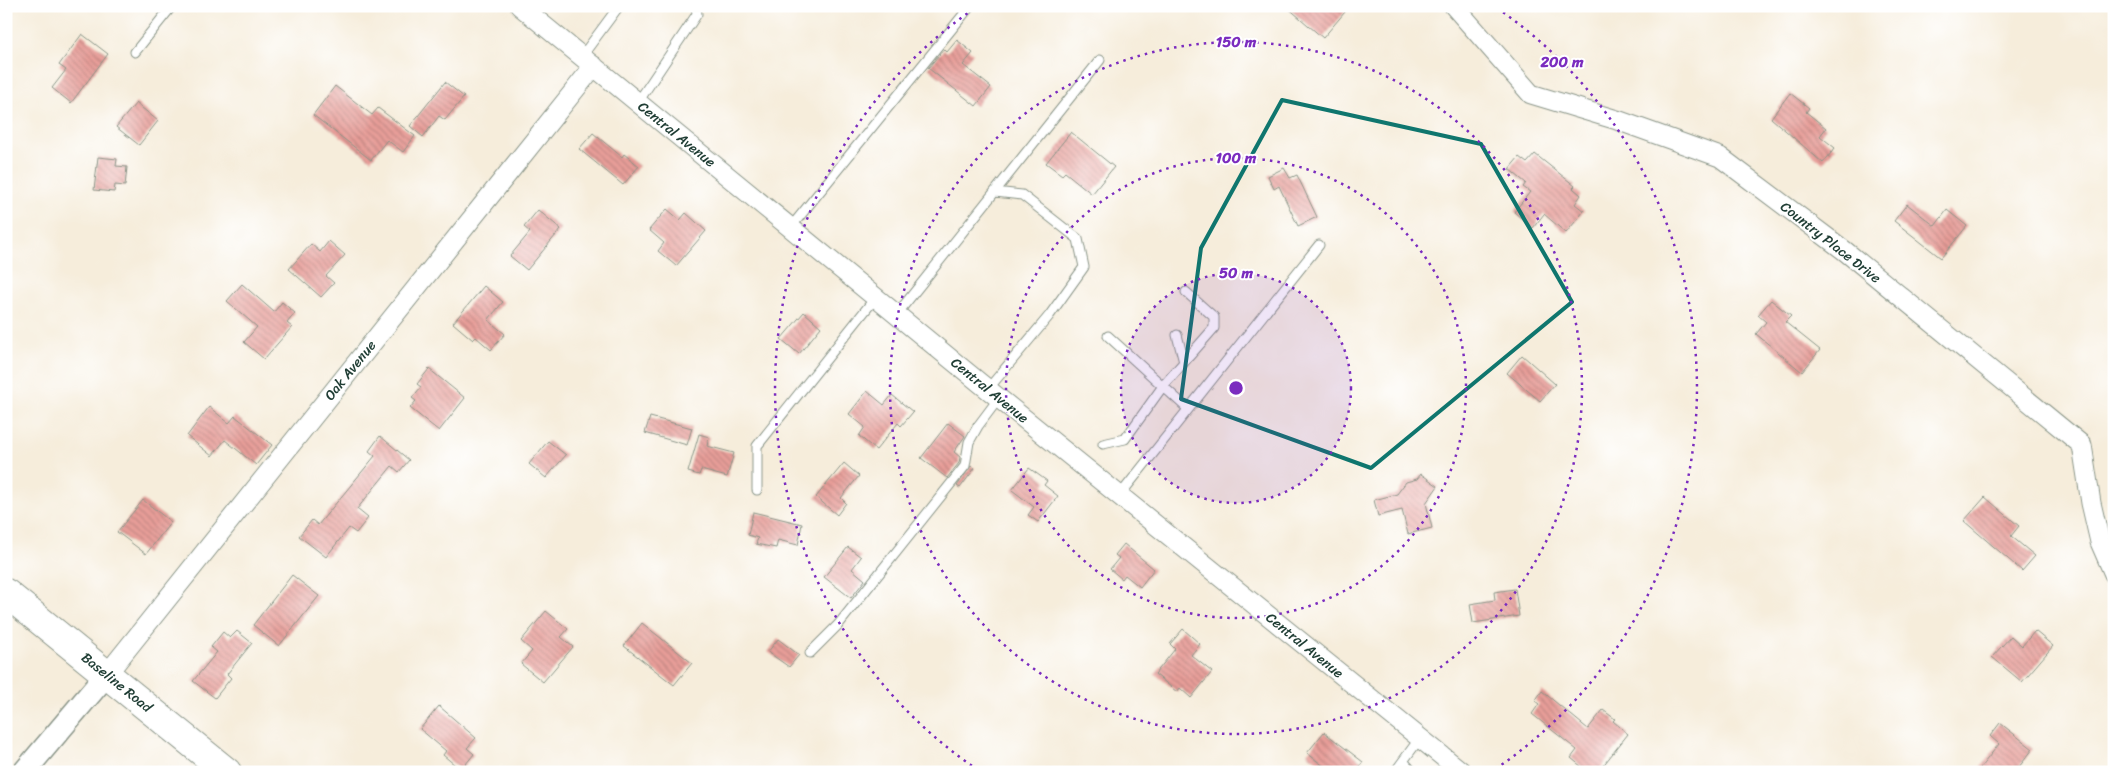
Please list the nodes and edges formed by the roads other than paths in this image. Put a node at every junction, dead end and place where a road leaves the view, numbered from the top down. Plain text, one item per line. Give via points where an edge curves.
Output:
1 (172, 6) edge
2 (520, 6) edge
3 (620, 6) edge
4 (696, 6) edge
5 (964, 6) edge
6 (1454, 6) edge
7 (135, 52) dead end
8 (1100, 60) dead end
9 (588, 61) junction
10 (638, 102) junction
11 (995, 192) junction
12 (791, 227) junction
13 (1319, 245) dead end
14 (1186, 292) dead end
15 (876, 297) junction
16 (897, 314) junction
17 (1177, 335) dead end
18 (1108, 336) dead end
19 (1184, 362) junction
20 (1164, 386) junction
21 (994, 394) junction
22 (1188, 409) junction
23 (1103, 444) dead end
24 (757, 490) dead end
25 (1120, 495) junction
26 (2114, 574) edge
27 (6, 593) edge
28 (810, 653) dead end
29 (107, 674) junction
30 (1420, 738) junction
31 (1403, 761) junction
32 (24, 772) edge
33 (227, 772) edge
34 (1394, 772) edge
35 (1413, 772) edge
36 (1462, 772) edge

1 - 7 lane
2 - 9 street, Central Avenue
3 - 9 lane
4 - 10 lane via 697,14
5 - 12 lane via 968,9
6 - 26 street, Country Place Drive via 1531,94 1617,120 1720,157 1845,251 2082,445 2100,542
8 - 11 lane
9 - 10 street, Central Avenue
9 - 29 street, Oak Avenue
10 - 12 street, Central Avenue
11 - 16 lane
11 - 21 lane via 1022,195 1078,239 1084,267
12 - 15 street, Central Avenue
13 - 22 lane
14 - 19 lane via 1214,317 1214,328
15 - 16 street, Central Avenue
15 - 24 lane via 756,446
16 - 21 street, Central Avenue
17 - 19 lane
18 - 20 lane
19 - 20 lane
20 - 22 lane
20 - 23 lane via 1125,439
21 - 25 street, Central Avenue
21 - 28 lane via 969,442 965,466 838,625
22 - 25 lane
25 - 30 street, Central Avenue
27 - 29 main road, Baseline Road
29 - 32 street
29 - 33 main road, Baseline Road
30 - 31 lane
30 - 36 street, Central Avenue
31 - 34 lane
31 - 35 lane

